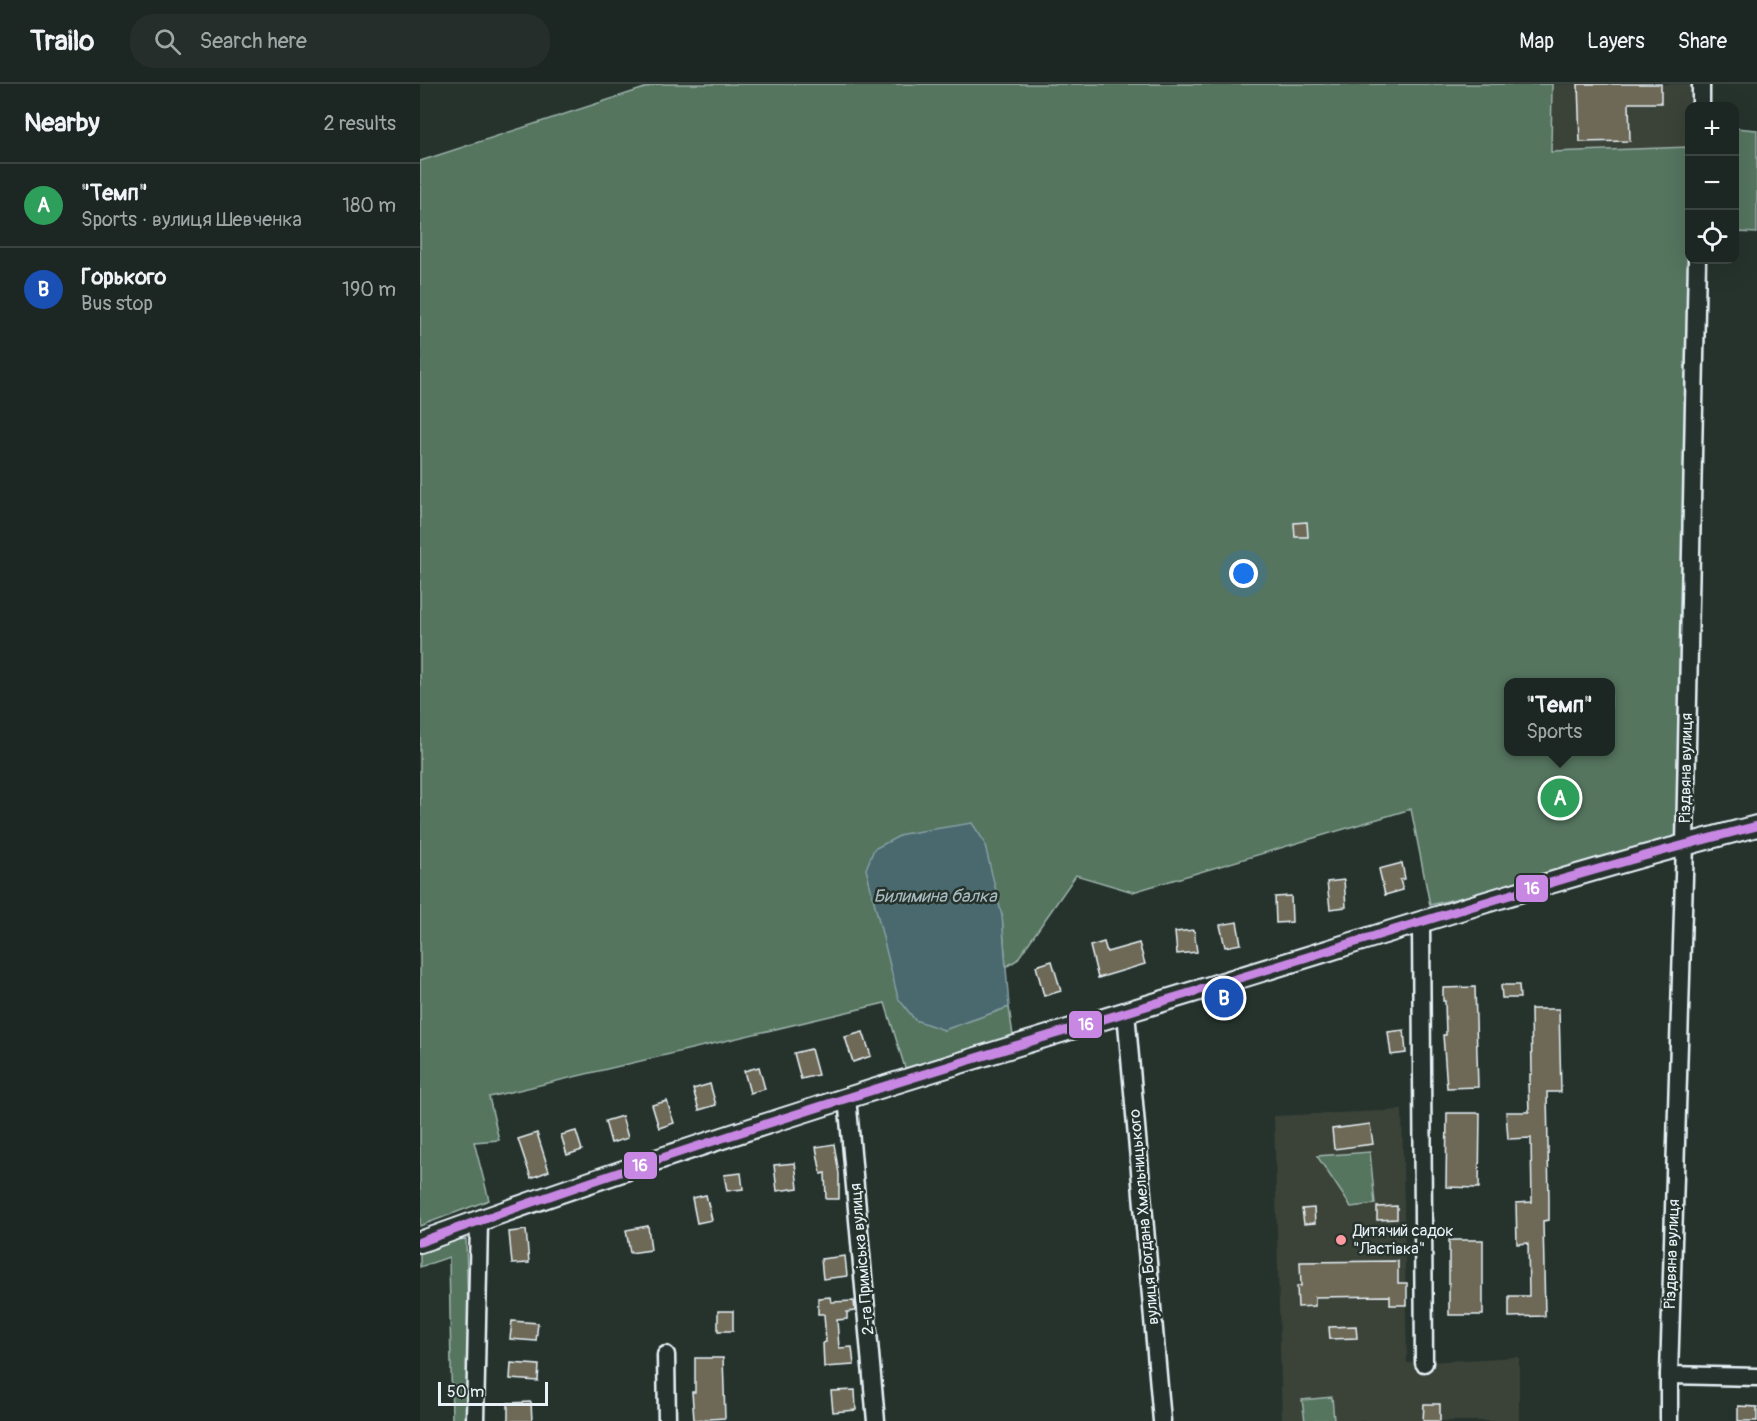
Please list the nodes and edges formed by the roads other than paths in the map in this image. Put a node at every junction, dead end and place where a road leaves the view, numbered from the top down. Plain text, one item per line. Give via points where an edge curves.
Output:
1 (1701, 84) edge
2 (1701, 102) edge
3 (1697, 264) edge
4 (1757, 826) edge
5 (1685, 844) junction
6 (1421, 923) junction
7 (1126, 1012) junction
8 (847, 1097) junction
9 (479, 1221) junction
10 (420, 1242) edge
11 (666, 1355) dead end
12 (1424, 1363) dead end
13 (1669, 1375) junction
14 (1757, 1377) edge
15 (475, 1421) edge
16 (667, 1421) edge
17 (876, 1421) edge
18 (1162, 1421) edge
19 (1669, 1421) edge

1 - 2 street
3 - 5 street, Різдвяна вулиця
4 - 5 street
5 - 6 street
5 - 13 street, Різдвяна вулиця
6 - 7 street
6 - 12 street
7 - 8 street
7 - 18 street, вулиця Богдана Хмельницького
8 - 9 street
8 - 17 street, 2-га Приміська вулиця
9 - 10 street
9 - 15 street
11 - 16 street
13 - 14 street
13 - 19 street, Різдвяна вулиця

